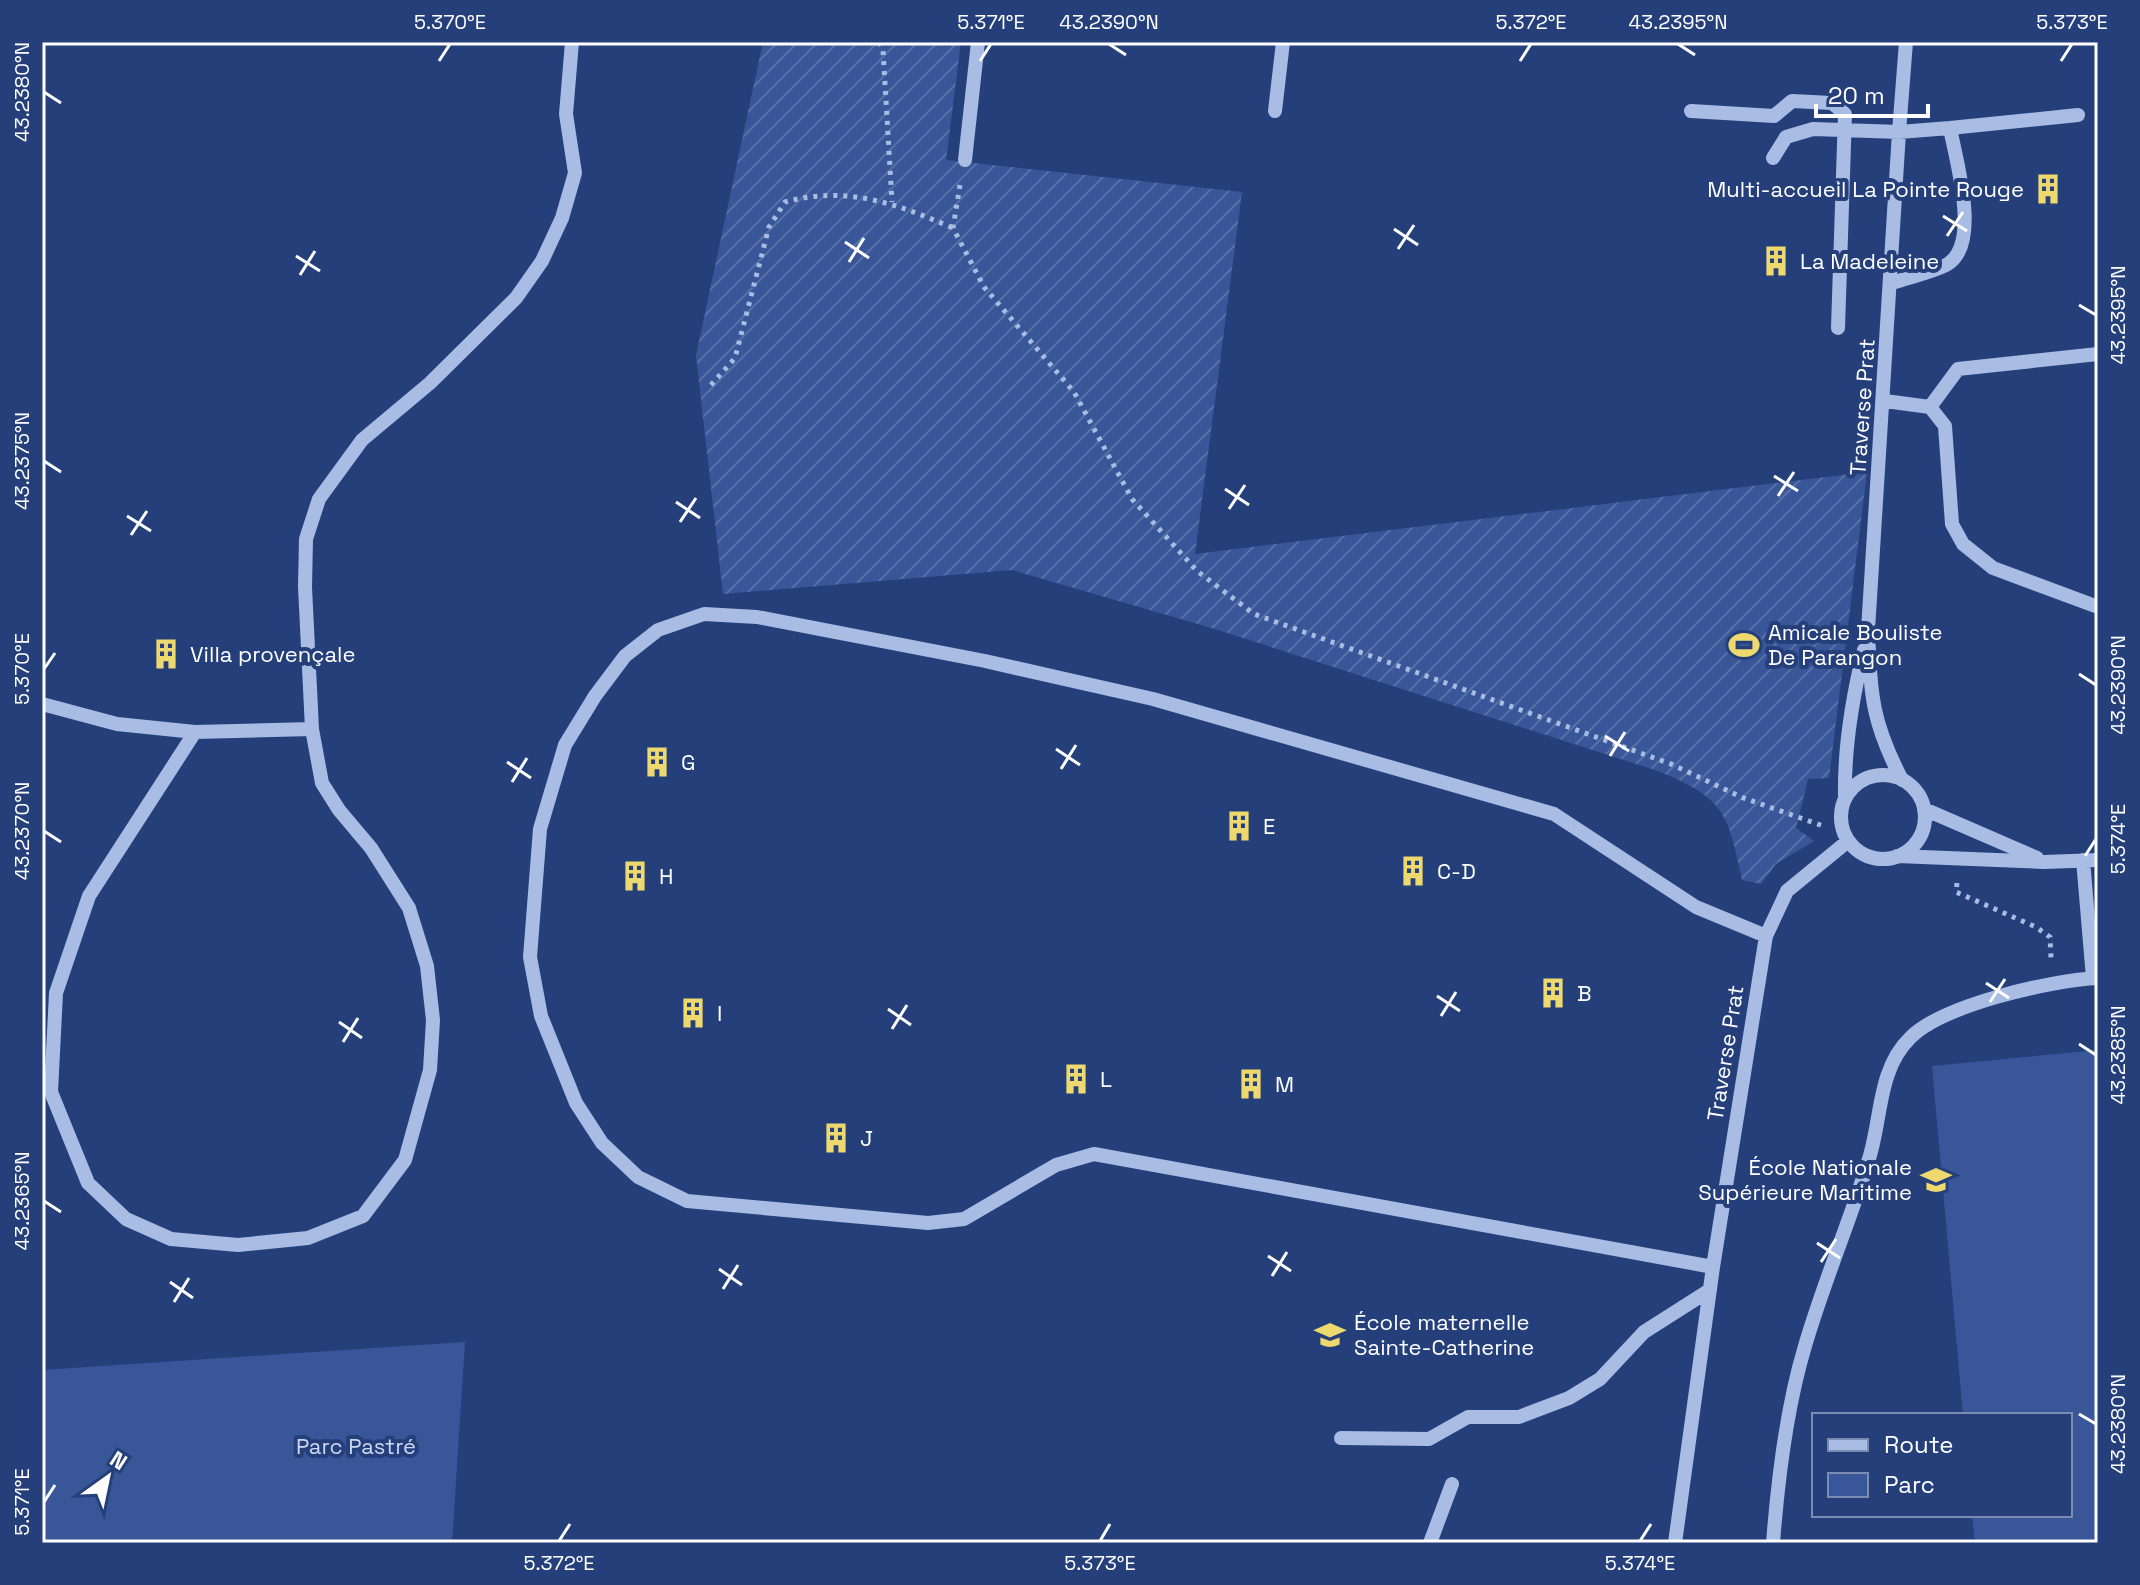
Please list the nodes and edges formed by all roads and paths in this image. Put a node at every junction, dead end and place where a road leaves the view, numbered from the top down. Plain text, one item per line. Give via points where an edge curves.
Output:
1 (572, 42) edge
2 (879, 42) edge
3 (978, 42) edge
4 (1283, 42) edge
5 (1906, 42) edge
6 (1275, 111) dead end
7 (1691, 111) dead end
8 (2078, 115) dead end
9 (1950, 128) junction
10 (1844, 132) junction
11 (1899, 132) junction
12 (1773, 158) dead end
13 (965, 160) joint
14 (892, 202) junction
15 (953, 228) junction
16 (1892, 283) junction
17 (1838, 328) dead end
18 (2098, 354) edge
19 (711, 385) dead end
20 (1885, 401) junction
21 (1930, 407) junction
22 (2098, 607) edge
23 (1868, 630) junction
24 (42, 704) edge
25 (312, 729) junction
26 (195, 732) junction
27 (1902, 780) junction
28 (1845, 797) junction
29 (1924, 809) junction
30 (1846, 837) junction
31 (1896, 856) junction
32 (1959, 858) junction
33 (2090, 860) edge
34 (2044, 862) junction
35 (1766, 936) junction
36 (2095, 978) edge
37 (2051, 983) junction
38 (1713, 1267) junction
39 (1710, 1290) junction
40 (1341, 1438) dead end
41 (1452, 1484) dead end
42 (1430, 1543) edge
43 (1675, 1543) edge
44 (1773, 1543) edge

1 - 25 street via 566,114 575,173 542,261 516,298 430,383 362,440 319,499 306,539
2 - 14 path
3 - 13 street
4 - 6 street
5 - 11 street, Traverse Prat
7 - 10 street via 1774,116 1792,101 1832,103 1845,114
8 - 9 street
9 - 11 street
9 - 16 street via 1967,228 1961,247 1949,264
10 - 11 street
10 - 12 street via 1813,129 1786,137
10 - 17 street
11 - 16 street, Traverse Prat
13 - 15 path
14 - 15 path
14 - 19 path via 808,196 785,202 769,227 735,358
15 - 30 path via 984,287 1074,392 1132,499 1197,571 1254,614 1657,759
16 - 20 street, Traverse Prat
18 - 21 street via 1958,369
20 - 21 street
20 - 23 street, Traverse Prat
21 - 22 street via 1945,426 1952,524 1963,544 1993,568
23 - 27 street, Traverse Prat via 1872,703 1880,738
23 - 28 street, Traverse Prat via 1853,697
24 - 26 street via 117,724
25 - 26 street
25 - 26 street via 322,783 409,908 427,966 433,1020 430,1070 405,1160 363,1216 308,1238 238,1245 171,1239 126,1219 88,1183 51,1092 56,993 89,896
27 - 28 street via 1889,775 1864,779
27 - 29 street via 1920,797
28 - 30 street via 1841,809
29 - 31 street via 1922,832
29 - 34 street
30 - 31 street via 1869,857
30 - 35 street, Traverse Prat via 1787,891
31 - 32 street
32 - 34 street
32 - 37 path via 1956,892 2050,937
33 - 34 street
33 - 36 street
35 - 38 street, Traverse Prat
35 - 38 street via 1696,907 1554,814 1153,699 757,617 704,614 658,630 625,656 565,745 540,829 530,957 541,1016 576,1103 602,1143 638,1177 687,1201 928,1223 964,1219 1056,1165 1094,1154
36 - 37 street
37 - 44 street via 1935,1018 1909,1038 1890,1064 1870,1158 1804,1348 1777,1480
38 - 39 street, Traverse Prat
39 - 40 street via 1644,1332 1600,1379 1569,1398 1519,1417 1468,1417 1429,1439
39 - 43 street, Traverse Prat
41 - 42 street

